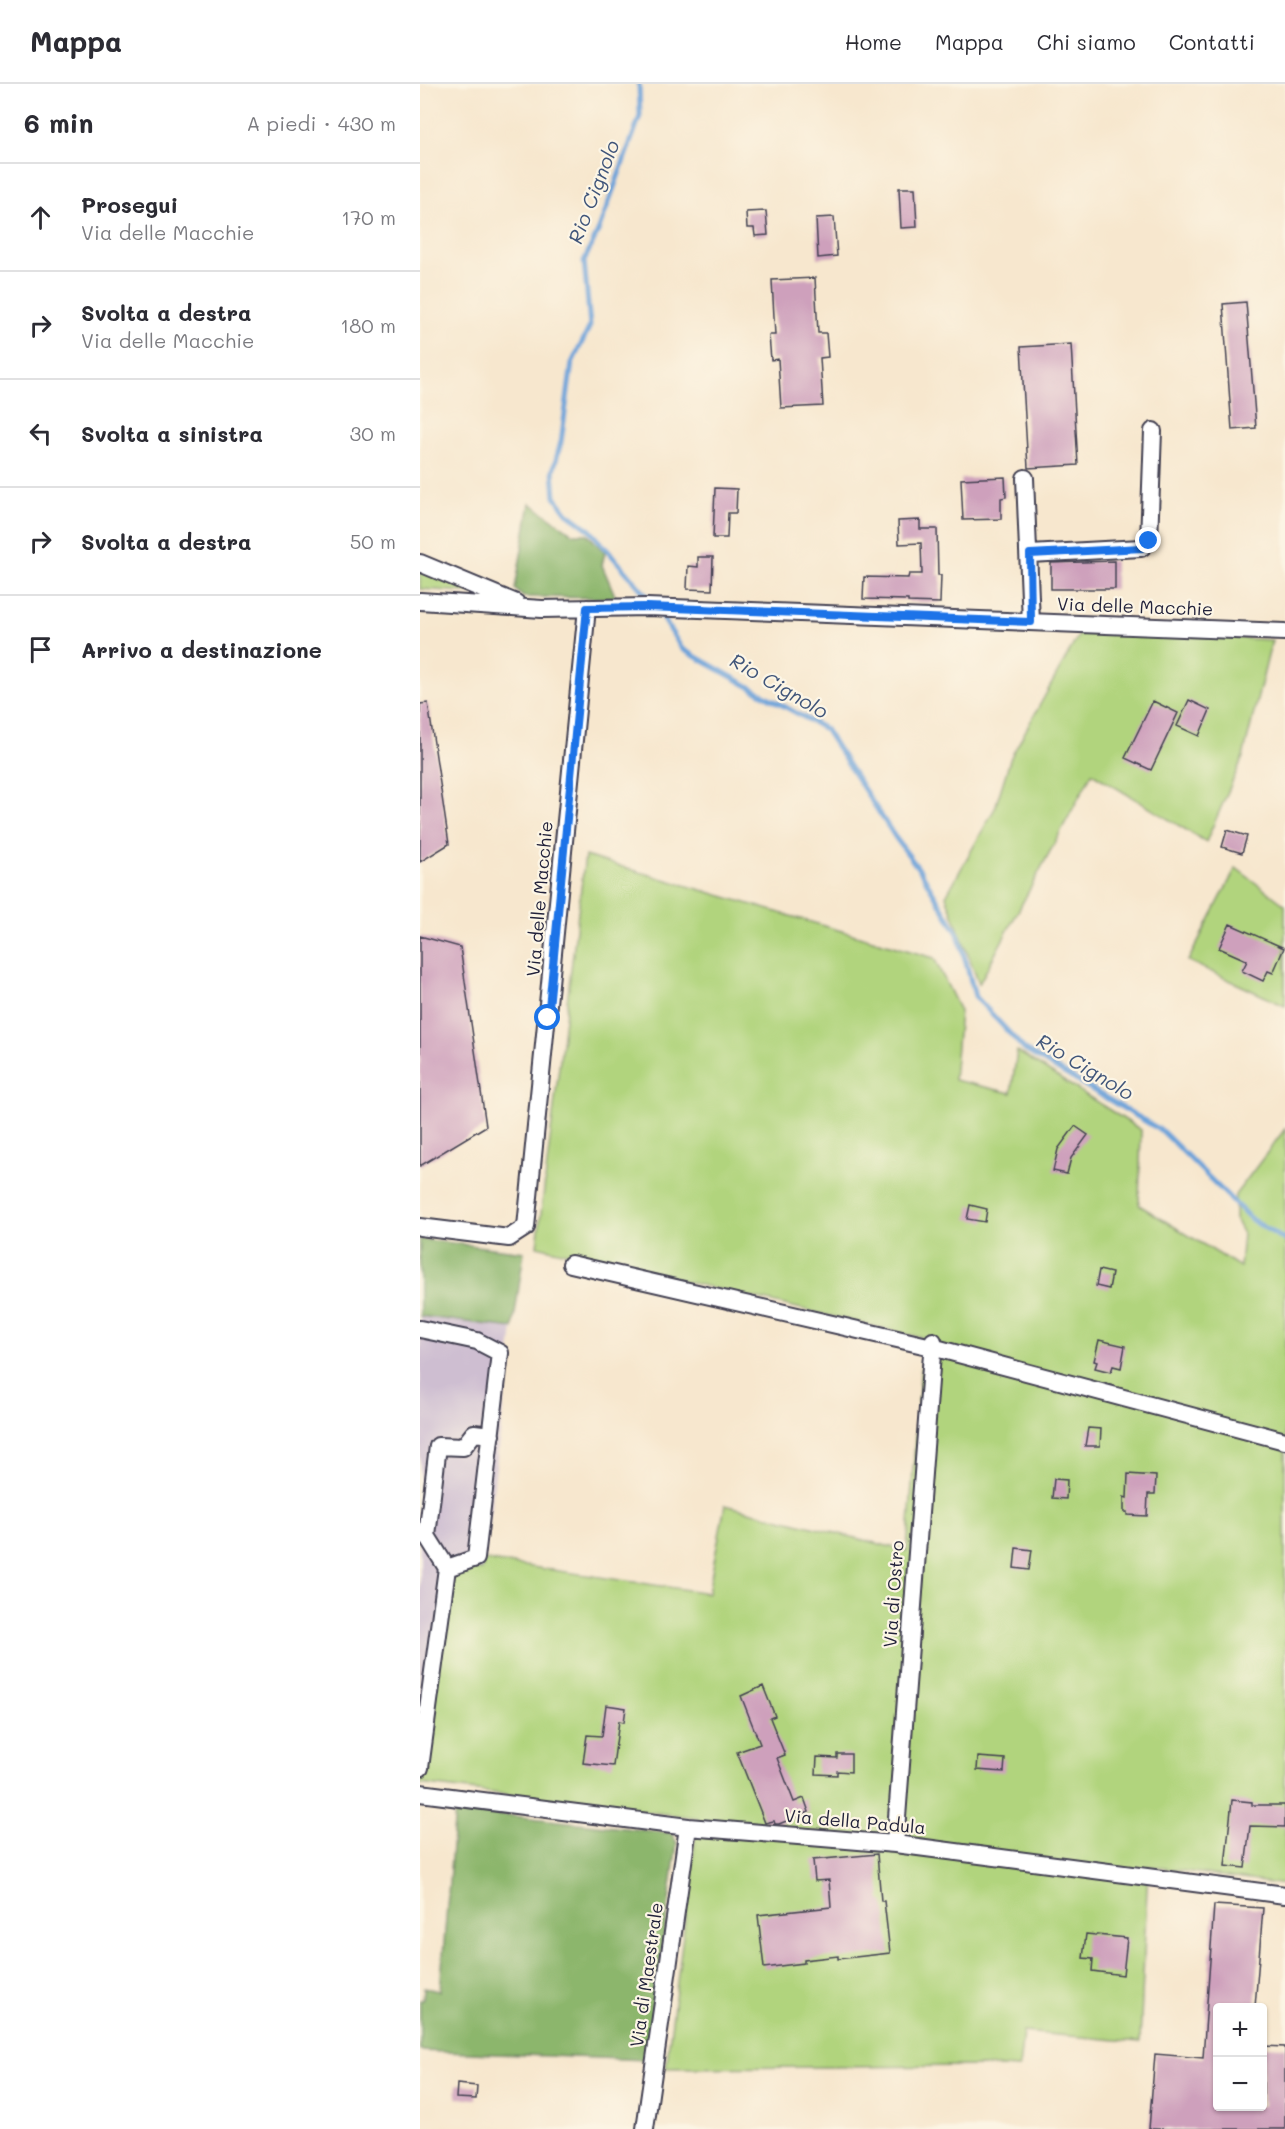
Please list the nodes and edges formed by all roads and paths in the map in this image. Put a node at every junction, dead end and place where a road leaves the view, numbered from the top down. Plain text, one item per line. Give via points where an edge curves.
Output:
1 (1153, 431) dead end
2 (1025, 478) dead end
3 (1030, 554) junction
4 (420, 563) edge
5 (420, 600) edge
6 (530, 608) junction
7 (587, 608) junction
8 (1031, 622) junction
9 (1285, 632) edge
10 (420, 1227) edge
11 (571, 1264) dead end
12 (420, 1329) edge
13 (933, 1344) junction
14 (490, 1435) junction
15 (1285, 1441) edge
16 (423, 1536) edge
17 (447, 1568) junction
18 (420, 1768) edge
19 (420, 1793) edge
20 (688, 1827) junction
21 (895, 1844) junction
22 (1285, 1894) edge
23 (645, 2129) edge

1 - 3 street via 1149,541 1142,548
2 - 3 street
3 - 8 street
4 - 6 street, Via delle Macchie
5 - 6 street, Via delle Macchie
6 - 7 street, Via delle Macchie
7 - 8 street, Via delle Macchie
7 - 10 street, Via delle Macchie via 526,1227 509,1238
8 - 9 street, Via delle Macchie
11 - 13 street
12 - 14 street via 477,1341 500,1353
13 - 15 street
13 - 21 street, Via di Ostro
14 - 16 street via 474,1433 463,1447 438,1446
14 - 17 street via 476,1558
16 - 17 street
17 - 18 street
19 - 20 street, Via della Padula
20 - 21 street, Via della Padula
20 - 23 street, Via di Maestrale
21 - 22 street, Via della Padula

